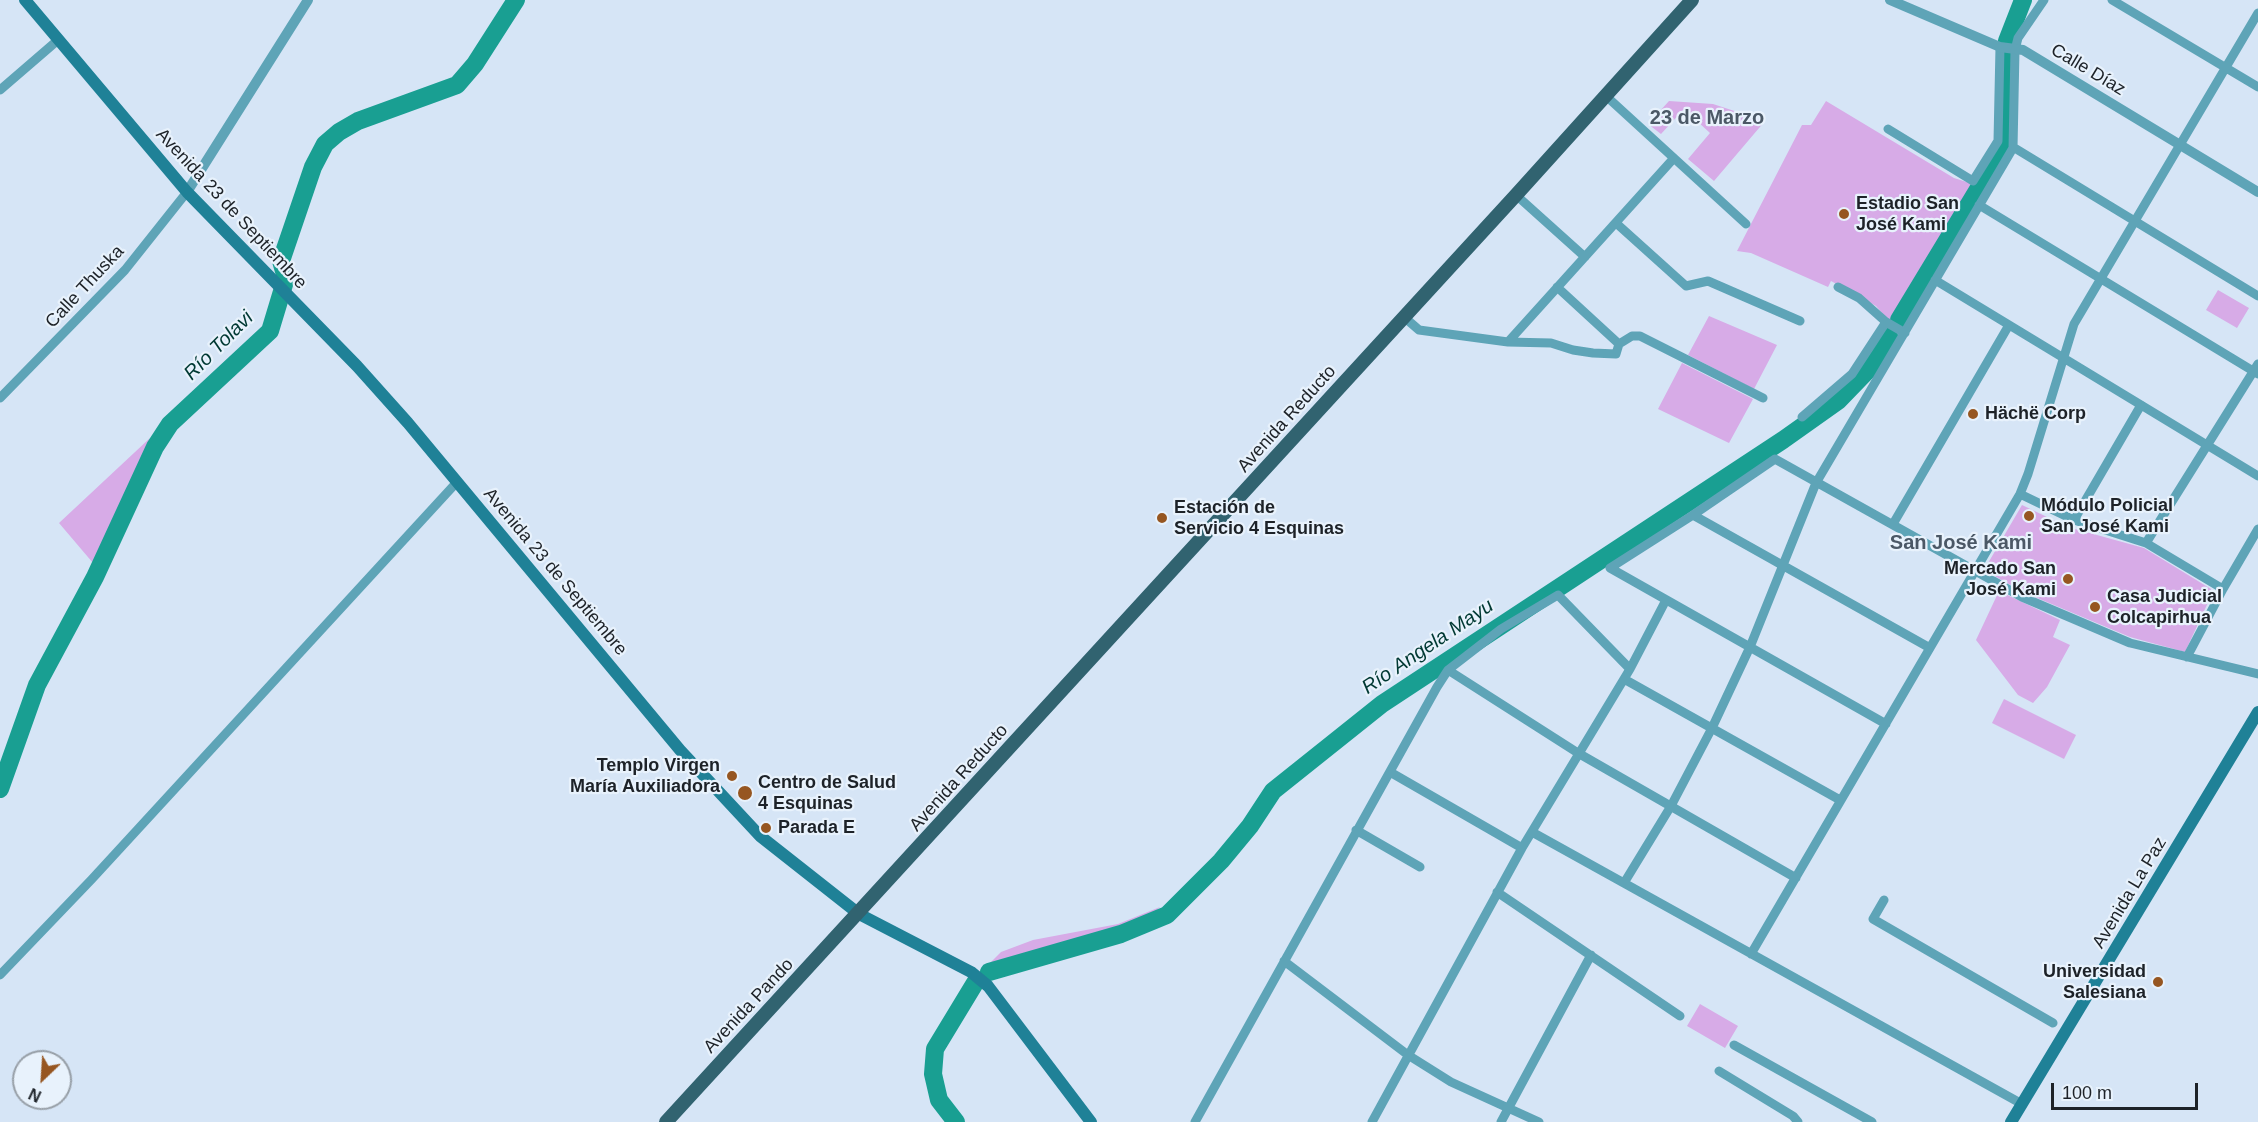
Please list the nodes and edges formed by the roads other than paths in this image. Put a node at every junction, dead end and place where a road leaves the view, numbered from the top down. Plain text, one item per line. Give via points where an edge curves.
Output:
1 (25, 0) edge
2 (308, 0) edge
3 (1692, 0) edge
4 (1890, 0) edge
5 (2044, 0) edge
6 (2112, 0) edge
7 (2258, 14) edge
8 (58, 40) junction
9 (2000, 47) junction
10 (2015, 50) junction
11 (2225, 67) junction
12 (2258, 87) edge
13 (0, 90) edge
14 (1606, 96) junction
15 (1888, 129) dead end
16 (2179, 144) junction
17 (2013, 147) junction
18 (1674, 158) junction
19 (187, 192) junction
20 (2258, 192) edge
21 (1516, 195) junction
22 (1979, 205) junction
23 (2134, 220) junction
24 (1616, 223) junction
25 (1746, 224) dead end
26 (1585, 258) junction
27 (2100, 278) junction
28 (1935, 280) junction
29 (1557, 287) junction
30 (1838, 287) dead end
31 (2258, 296) edge
32 (1404, 317) junction
33 (1800, 321) dead end
34 (1886, 322) junction
35 (2009, 325) junction
36 (1905, 333) junction
37 (1508, 342) junction
38 (1619, 344) junction
39 (2063, 358) junction
40 (2256, 369) edge
41 (0, 398) edge
42 (1763, 398) dead end
43 (2141, 405) junction
44 (1802, 417) dead end
45 (2206, 444) junction
46 (2258, 476) edge
47 (457, 482) junction
48 (1816, 483) junction
49 (2020, 494) junction
50 (1693, 515) junction
51 (2074, 520) junction
52 (1893, 524) junction
53 (2258, 529) edge
54 (2146, 543) junction
55 (1782, 565) junction
56 (1973, 571) junction
57 (2223, 589) junction
58 (1666, 600) junction
59 (1750, 647) junction
60 (1930, 648) junction
61 (2187, 657) junction
62 (1630, 669) junction
63 (1448, 670) junction
64 (2258, 674) edge
65 (1624, 679) junction
66 (2258, 712) edge
67 (1886, 724) junction
68 (1712, 729) junction
69 (1578, 753) junction
70 (1390, 772) junction
71 (1840, 800) junction
72 (1671, 806) junction
73 (1356, 831) junction
74 (1532, 832) junction
75 (1522, 848) junction
76 (1420, 867) dead end
77 (1796, 878) junction
78 (1624, 883) junction
79 (1497, 892) junction
80 (1884, 900) dead end
81 (858, 914) junction
82 (1751, 954) junction
83 (1591, 955) junction
84 (1284, 961) junction
85 (0, 975) edge
86 (1680, 1016) dead end
87 (2053, 1023) dead end
88 (1734, 1045) dead end
89 (1408, 1055) junction
90 (1719, 1071) dead end
91 (2022, 1104) junction
92 (1509, 1108) junction
93 (666, 1122) edge
94 (1091, 1122) edge
95 (1195, 1122) edge
96 (1372, 1122) edge
97 (1501, 1122) edge
98 (1539, 1122) edge
99 (1798, 1122) edge
100 (1872, 1122) edge
101 (2011, 1122) edge

1 - 8 main road, Avenida 23 de Septiembre
2 - 19 street
3 - 14 main road, Avenida Reducto
4 - 9 street, Calle Díaz
5 - 10 street via 2018,38
6 - 11 street
7 - 11 street
8 - 13 street
8 - 19 main road, Avenida 23 de Septiembre
9 - 10 street, Calle Díaz
9 - 15 street via 1998,141 1972,181
10 - 16 street, Calle Díaz via 2023,50
10 - 17 street
11 - 12 street
11 - 16 street
14 - 18 street
14 - 21 main road, Avenida Reducto
16 - 20 street, Calle Díaz
16 - 23 street
17 - 22 street
17 - 23 street
18 - 24 street
18 - 25 street
19 - 41 street, Calle Thuska via 125,270
19 - 47 main road, Avenida 23 de Septiembre via 357,366
21 - 26 street
21 - 32 main road, Avenida Reducto
22 - 27 street
22 - 28 street
23 - 27 street
23 - 31 street
24 - 26 street
24 - 33 street via 1686,286 1708,281
26 - 29 street
27 - 39 street via 2074,324
27 - 40 street
28 - 35 street
28 - 36 street
29 - 37 street
29 - 38 street
30 - 34 street via 1859,298
32 - 37 street via 1419,330
32 - 81 main road, Avenida Reducto
34 - 36 street
34 - 44 street via 1852,374
35 - 39 street
35 - 52 street
36 - 48 street
37 - 38 street via 1551,343 1573,350 1616,354
38 - 42 street via 1640,336
39 - 43 street
39 - 49 street
40 - 45 street
43 - 45 street
43 - 51 street
45 - 46 street
45 - 54 street
47 - 81 main road, Avenida 23 de Septiembre via 690,761 760,836
47 - 85 street
48 - 50 street via 1774,459
48 - 52 street
48 - 55 street
49 - 51 street
49 - 56 street
50 - 55 street
50 - 58 street via 1610,568
51 - 54 street
52 - 56 street
53 - 57 street
54 - 57 street
55 - 59 street
55 - 60 street
56 - 60 street
56 - 61 street via 2022,597 2130,643
57 - 61 street
58 - 59 street
58 - 62 street
59 - 67 street
59 - 68 street
60 - 67 street
61 - 64 street
62 - 63 street via 1558,595 1501,629
62 - 65 street
63 - 69 street
63 - 70 street
65 - 68 street
65 - 69 street
66 - 91 main road, Avenida La Paz
67 - 71 street
68 - 71 street
68 - 72 street
69 - 72 street
69 - 74 street
70 - 73 street
70 - 75 street
71 - 77 street
72 - 77 street
72 - 78 street
73 - 76 street
73 - 84 street
74 - 75 street
74 - 78 street
75 - 79 street
77 - 82 street
78 - 82 street
79 - 83 street
79 - 89 street
80 - 87 street via 1873,919
81 - 93 main road, Avenida Pando
81 - 94 main road, Avenida 23 de Septiembre via 971,972 988,986
82 - 91 street
83 - 86 street
83 - 92 street
84 - 89 street
84 - 95 street
88 - 100 street
89 - 92 street via 1451,1082
89 - 96 street
90 - 99 street
91 - 101 main road, Avenida La Paz
92 - 97 street
92 - 98 street

